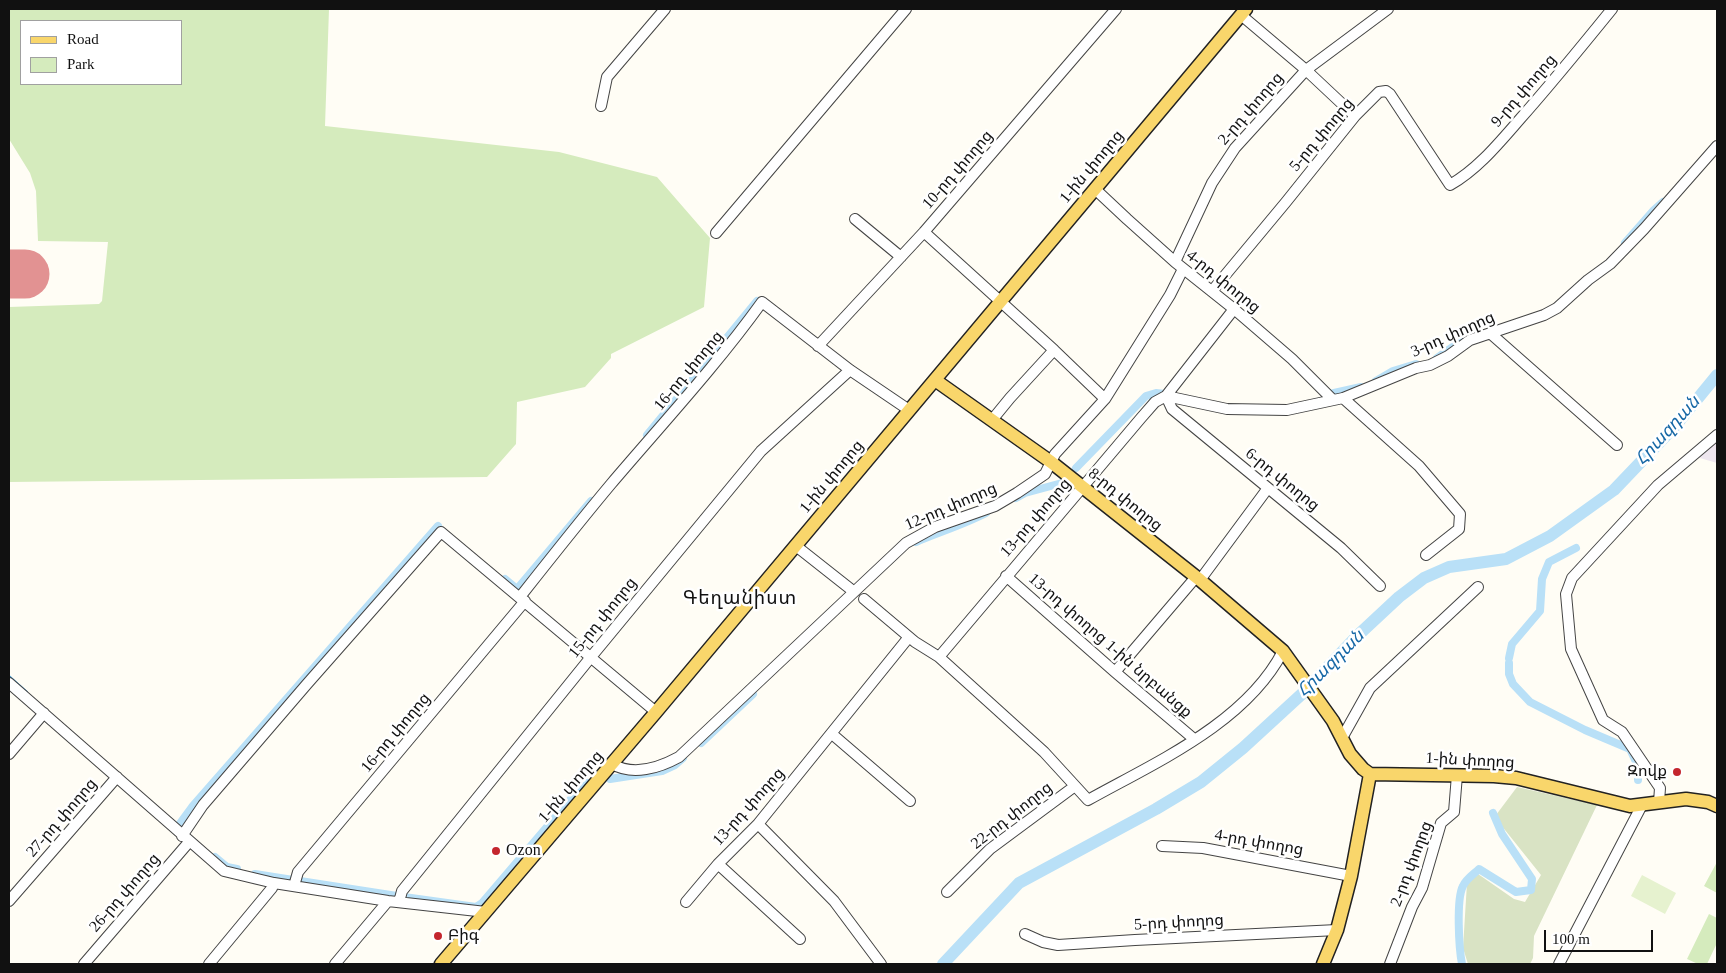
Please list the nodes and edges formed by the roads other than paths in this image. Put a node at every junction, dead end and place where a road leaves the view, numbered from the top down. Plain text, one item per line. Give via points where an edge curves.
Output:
1 (665, 9) edge
2 (906, 9) edge
3 (1116, 9) edge
4 (1388, 9) edge
5 (1612, 9) edge
6 (1244, 12) edge
7 (1306, 70) junction
8 (601, 106) dead end
9 (1355, 116) junction
10 (1717, 146) edge
11 (1450, 185) joint
12 (1095, 189) junction
13 (855, 219) dead end
14 (924, 232) junction
15 (716, 233) dead end
16 (901, 257) junction
17 (1179, 265) junction
18 (1212, 291) junction
19 (1000, 302) junction
20 (1234, 309) junction
21 (1490, 333) junction
22 (818, 346) junction
23 (1054, 350) junction
24 (850, 370) junction
25 (935, 380) junction
26 (1166, 396) junction
27 (1343, 398) junction
28 (1105, 399) junction
29 (1332, 399) junction
30 (909, 410) junction
31 (992, 420) junction
32 (1717, 435) edge
33 (1617, 444) dead end
34 (1051, 462) junction
35 (1083, 487) junction
36 (1268, 488) junction
37 (796, 546) junction
38 (1426, 555) dead end
39 (1006, 576) junction
40 (1198, 579) junction
41 (1380, 586) dead end
42 (1478, 587) dead end
43 (853, 591) junction
44 (522, 599) junction
45 (864, 599) dead end
46 (910, 637) junction
47 (1285, 653) junction
48 (590, 657) junction
49 (939, 657) junction
50 (1115, 672) junction
51 (9, 683) edge
52 (656, 712) junction
53 (44, 713) junction
54 (832, 734) junction
55 (1194, 738) junction
56 (1342, 738) junction
57 (9, 754) edge
58 (612, 764) junction
59 (1370, 774) junction
60 (1457, 775) junction
61 (117, 778) junction
62 (1075, 786) junction
63 (910, 801) dead end
64 (1659, 802) junction
65 (1642, 806) junction
66 (1717, 806) edge
67 (758, 824) junction
68 (186, 839) junction
69 (1162, 846) dead end
70 (718, 864) junction
71 (1351, 876) junction
72 (274, 883) junction
73 (294, 886) junction
74 (947, 892) dead end
75 (9, 901) edge
76 (388, 901) junction
77 (399, 902) junction
78 (686, 902) dead end
79 (486, 912) junction
80 (1337, 930) junction
81 (1025, 934) dead end
82 (800, 939) dead end
83 (84, 964) edge
84 (209, 964) edge
85 (335, 964) edge
86 (441, 964) edge
87 (881, 964) edge
88 (1323, 964) edge
89 (1390, 964) edge
90 (1559, 964) edge

1 - 8 street via 607,77
2 - 15 street
3 - 14 street, 10-րդ փողոց
4 - 7 street, 2-րդ փողոց
5 - 11 street, 9-րդ փողոց via 1564,70 1505,136 1466,176
6 - 7 street
6 - 12 main road, 1-ին փողոց
7 - 9 street
7 - 17 street, 2-րդ փողոց via 1235,148 1212,183
9 - 11 street, 5-րդ փողոց via 1379,92 1386,91
9 - 18 street, 5-րդ փողոց
10 - 21 street, 3-րդ փողոց via 1624,250 1557,308
12 - 17 street, 4-րդ փողոց
12 - 19 main road, 1-ին փողոց
13 - 16 street
14 - 16 street, 10-րդ փողոց
14 - 19 street
16 - 22 street, 10-րդ փողոց
17 - 18 street, 4-րդ փողոց
17 - 28 street, 12-րդ փողոց via 1170,295
18 - 20 street, 4-րդ փողոց
19 - 23 street
19 - 25 main road, 1-ին փողոց
20 - 26 street, 13-րդ փողոց
20 - 29 street, 4-րդ փողոց
21 - 27 street, 3-րդ փողոց via 1470,340 1430,365
21 - 33 street
22 - 24 street, 16-րդ փողոց
22 - 44 street, 16-րդ փողոց via 762,302 706,375 612,483
23 - 28 street
23 - 31 street
24 - 30 street, 16-րդ փողոց
24 - 48 street, 15-րդ փողոց via 760,451
25 - 30 main road, 1-ին փողոց
25 - 31 main road, 8-րդ փողոց
26 - 29 street, 3-րդ փողոց via 1227,409 1262,410 1287,410
26 - 35 street, 13-րդ փողոց via 1154,402
26 - 36 street, 6-րդ փողոց via 1172,409
27 - 29 street, 3-րդ փողոց
27 - 38 street via 1419,466 1460,514 1459,529
28 - 34 street, 12-րդ փողոց
30 - 37 main road, 1-ին փողոց
31 - 34 main road, 8-րդ փողոց
32 - 64 street via 1658,485 1572,578 1566,594 1571,649 1603,720 1622,732 1660,788
34 - 35 main road, 8-րդ փողոց
34 - 43 street, 12-րդ փողոց via 1045,474 1018,494 995,506 935,527 906,543
35 - 39 street, 13-րդ փողոց
35 - 40 main road, 8-րդ փողոց
36 - 40 street
36 - 41 street, 6-րդ փողոց via 1341,548
37 - 43 street
37 - 52 main road, 1-ին փողոց
39 - 49 street, 13-րդ փողոց
39 - 50 street, 13-րդ փողոց 1-ին նրբանցք
40 - 47 main road, 8-րդ փողոց
40 - 50 street
42 - 56 street via 1370,688
43 - 58 street, 12-րդ փողոց via 679,757 649,769 633,770
44 - 48 street
44 - 68 street, 26-րդ փողոց via 441,532 209,798
44 - 73 street, 16-րդ փողոց via 298,872
45 - 46 street
46 - 49 street
46 - 54 street, 13-րդ փողոց
47 - 55 street via 1251,697
47 - 56 main road, 8-րդ փողոց
48 - 52 street
48 - 77 street, 15-րդ փողոց via 402,891
49 - 62 street via 1044,752
50 - 55 street, 13-րդ փողոց 1-ին նրբանցք
51 - 53 street
52 - 58 main road, 1-ին փողոց
53 - 57 street
53 - 61 street
54 - 63 street
54 - 67 street, 13-րդ փողոց
55 - 62 street via 1179,750 1088,800
56 - 59 main road via 1350,754
58 - 79 main road, 1-ին փողոց
59 - 60 main road, 1-ին փողոց
59 - 71 main road
60 - 65 main road, 1-ին փողոց via 1516,778 1609,802
60 - 89 street, 2-րդ փողոց via 1454,812 1441,823 1422,888
61 - 68 street
61 - 75 street, 27-րդ փողոց
62 - 74 street, 22-րդ փողոց via 990,849
64 - 65 main road, 1-ին փողոց
64 - 66 main road, 1-ին փողոց via 1686,799
65 - 90 street
67 - 70 street, 13-րդ փողոց
67 - 87 street via 834,901
68 - 72 street via 224,871
68 - 83 street, 26-րդ փողոց
69 - 71 street, 4-րդ փողոց via 1203,848
70 - 78 street, 13-րդ փողոց
70 - 82 street
71 - 80 main road
72 - 73 street
72 - 84 street
73 - 76 street
76 - 77 street
76 - 85 street
77 - 79 street
79 - 86 main road, 1-ին փողոց
80 - 81 street, 5-րդ փողոց via 1058,945
80 - 88 main road

